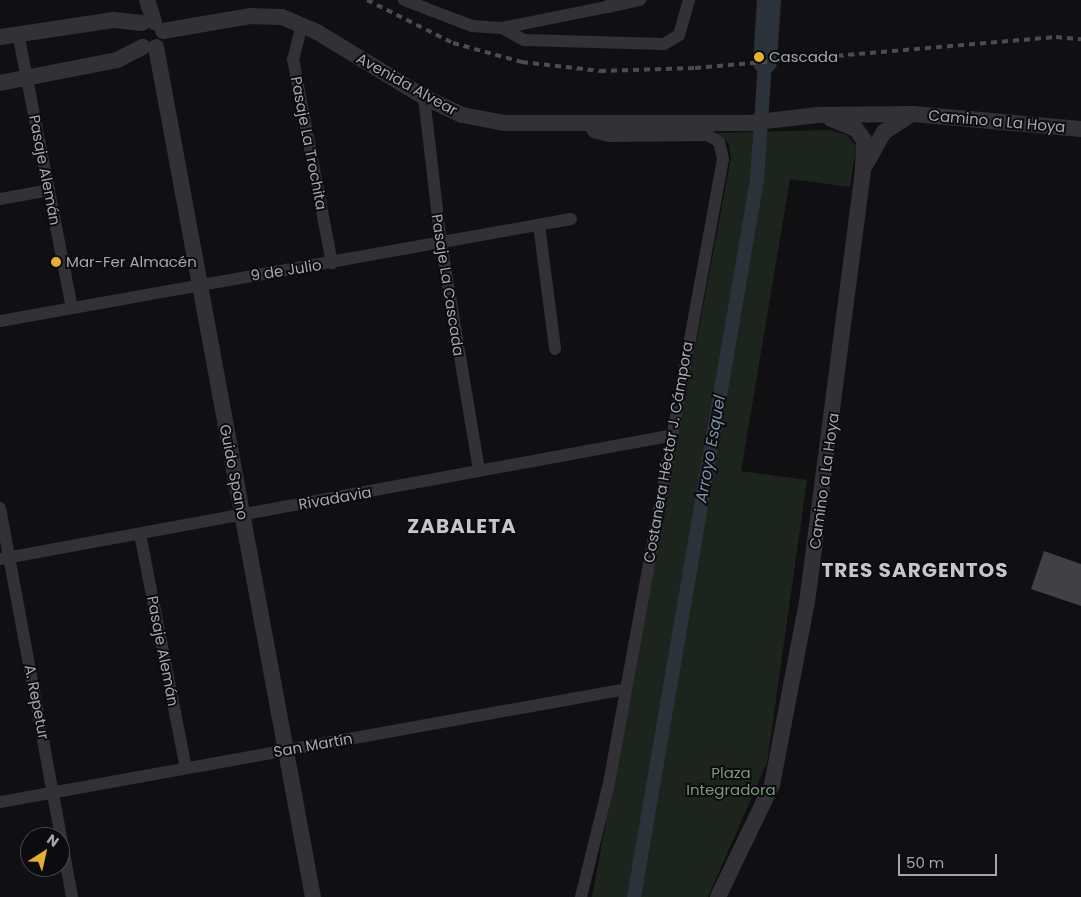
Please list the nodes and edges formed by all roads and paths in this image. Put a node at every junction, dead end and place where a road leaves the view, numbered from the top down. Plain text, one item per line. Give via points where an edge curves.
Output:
1 (404, 0) edge
2 (640, 0) edge
3 (689, 0) edge
4 (694, 0) edge
5 (147, 2) edge
6 (612, 3) edge
7 (687, 17) junction
8 (151, 24) junction
9 (302, 24) junction
10 (502, 28) junction
11 (18, 33) junction
12 (0, 37) edge
13 (149, 47) junction
14 (28, 78) junction
15 (0, 83) edge
16 (424, 97) junction
17 (912, 114) junction
18 (818, 115) junction
19 (800, 117) joint
20 (588, 123) junction
21 (1081, 129) edge
22 (863, 170) junction
23 (49, 190) junction
24 (0, 199) edge
25 (571, 219) dead end
26 (539, 225) junction
27 (440, 243) junction
28 (332, 263) junction
29 (198, 284) junction
30 (72, 308) junction
31 (0, 321) edge
32 (555, 349) dead end
33 (669, 436) junction
34 (479, 472) junction
35 (0, 508) edge
36 (242, 515) junction
37 (140, 534) junction
38 (5, 558) edge
39 (626, 689) junction
40 (286, 750) junction
41 (186, 768) junction
42 (53, 792) junction
43 (0, 802) edge
44 (72, 897) edge
45 (313, 897) edge
46 (582, 897) edge
47 (718, 897) edge

1 - 10 street via 472,26
2 - 6 street
3 - 7 street
4 - 7 street
5 - 8 street
6 - 10 street
7 - 10 street via 679,35 647,46 524,40
8 - 9 street, Avenida Alvear via 250,16 282,17
8 - 11 street, Avenida Alvear via 114,20
8 - 13 street
8 - 13 street, Guido Spano via 136,37
9 - 16 street, Avenida Alvear
9 - 28 street, Pasaje La Trochita via 293,59
11 - 12 street, Avenida Alvear
11 - 14 street, Pasaje Alemán
13 - 14 street via 117,60
13 - 29 street, Guido Spano
14 - 15 street
14 - 23 street, Pasaje Alemán
16 - 20 street, Avenida Alvear via 483,121
16 - 27 street, Pasaje La Cascada
17 - 18 street, Camino a La Hoya
17 - 21 street, Camino a La Hoya
17 - 22 street, Camino a La Hoya via 884,132
18 - 19 street, Camino a La Hoya
18 - 22 street, Camino a La Hoya via 856,129 864,140
19 - 20 street, Avenida Alvear via 749,123
20 - 33 street, Costanera Héctor J. Cámpora via 601,135 708,135 719,142 723,159
22 - 47 street, Camino a La Hoya via 810,582 786,730 772,785
23 - 24 street
23 - 30 street, Pasaje Alemán
25 - 26 street, 9 de Julio
26 - 27 street, 9 de Julio
26 - 32 street
27 - 28 street, 9 de Julio
27 - 34 street, Pasaje La Cascada
28 - 29 street, 9 de Julio
29 - 30 street, 9 de Julio
29 - 36 street, Guido Spano
30 - 31 street, 9 de Julio
33 - 34 street, Rivadavia
33 - 39 street, Costanera Héctor J. Cámpora
34 - 36 street, Rivadavia
35 - 38 street, A. Repetur
36 - 37 street, Rivadavia
36 - 40 street, Guido Spano
37 - 38 street, Rivadavia
37 - 41 street, Pasaje Alemán
38 - 42 street, A. Repetur
39 - 40 street, San Martín
39 - 46 street, Costanera Héctor J. Cámpora
40 - 41 street, San Martín
40 - 45 street, Guido Spano
41 - 42 street, San Martín
42 - 43 street, San Martín
42 - 44 street, A. Repetur

